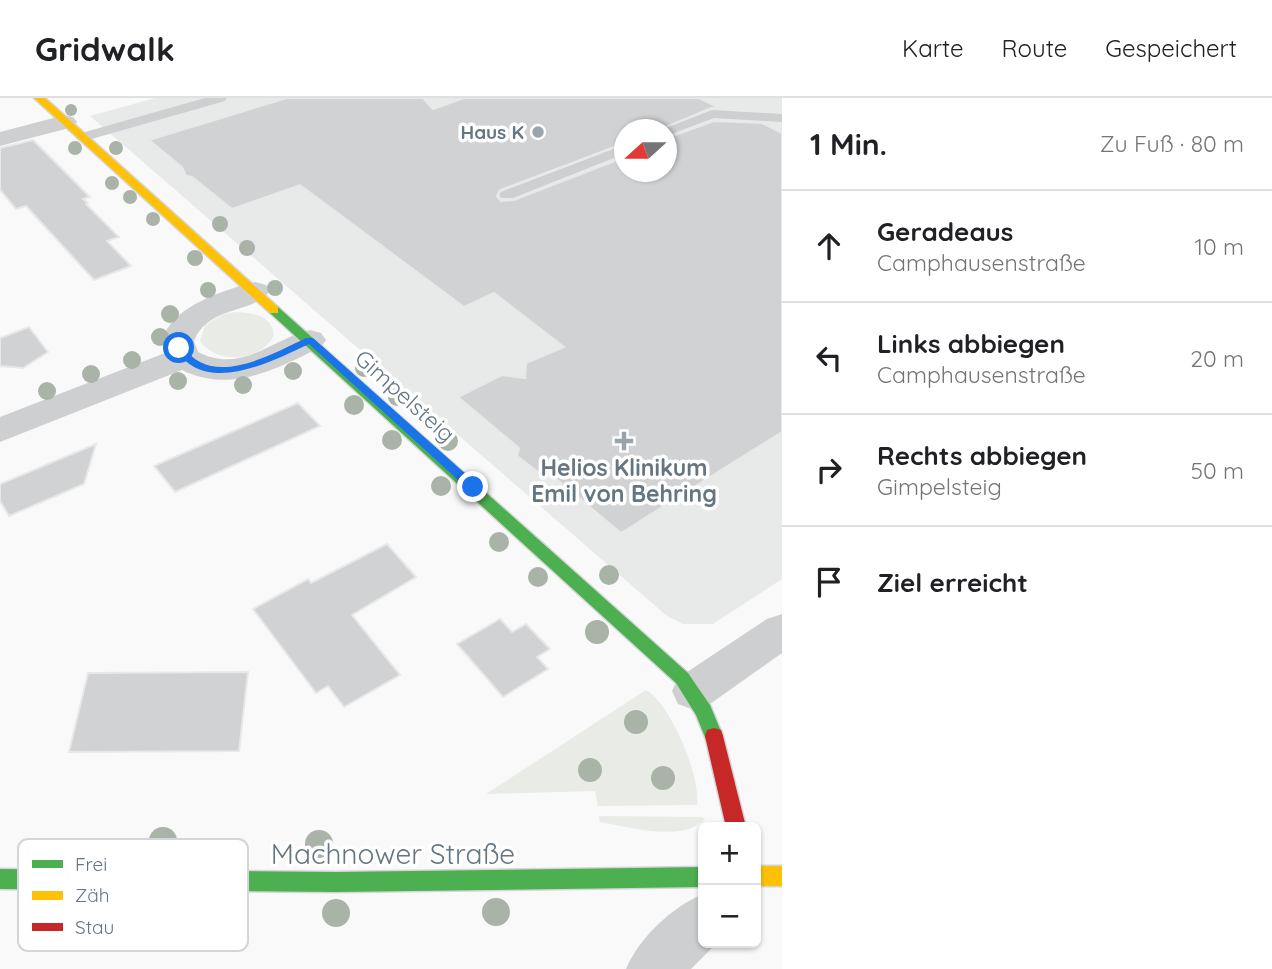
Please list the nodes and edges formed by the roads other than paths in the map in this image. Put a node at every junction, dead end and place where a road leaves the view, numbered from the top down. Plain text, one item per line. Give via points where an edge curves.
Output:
1 (39, 98) edge
2 (220, 98) edge
3 (782, 118) edge
4 (677, 128) edge
5 (74, 130) junction
6 (0, 139) edge
7 (614, 153) edge
8 (507, 195) dead end
9 (255, 291) junction
10 (310, 340) junction
11 (184, 357) junction
12 (0, 430) edge
13 (782, 631) edge
14 (694, 691) junction
15 (735, 822) edge
16 (761, 876) edge
17 (782, 876) edge
18 (698, 877) edge
19 (0, 879) edge
20 (18, 879) edge
21 (248, 882) edge
22 (698, 925) edge
23 (653, 969) edge

1 - 5 street, Gimpelsteig
2 - 5 lane
3 - 4 lane via 712,114
5 - 6 street
5 - 9 street, Gimpelsteig
7 - 8 lane
9 - 10 street, Gimpelsteig
9 - 11 street via 193,320 179,338
10 - 11 street via 243,369 210,369
10 - 14 street, Gimpelsteig
11 - 12 street
13 - 14 street
14 - 15 street, Gimpelsteig via 715,739
16 - 17 street
18 - 21 street, Machnower Straße
19 - 20 street, Machnower Straße
22 - 23 street

